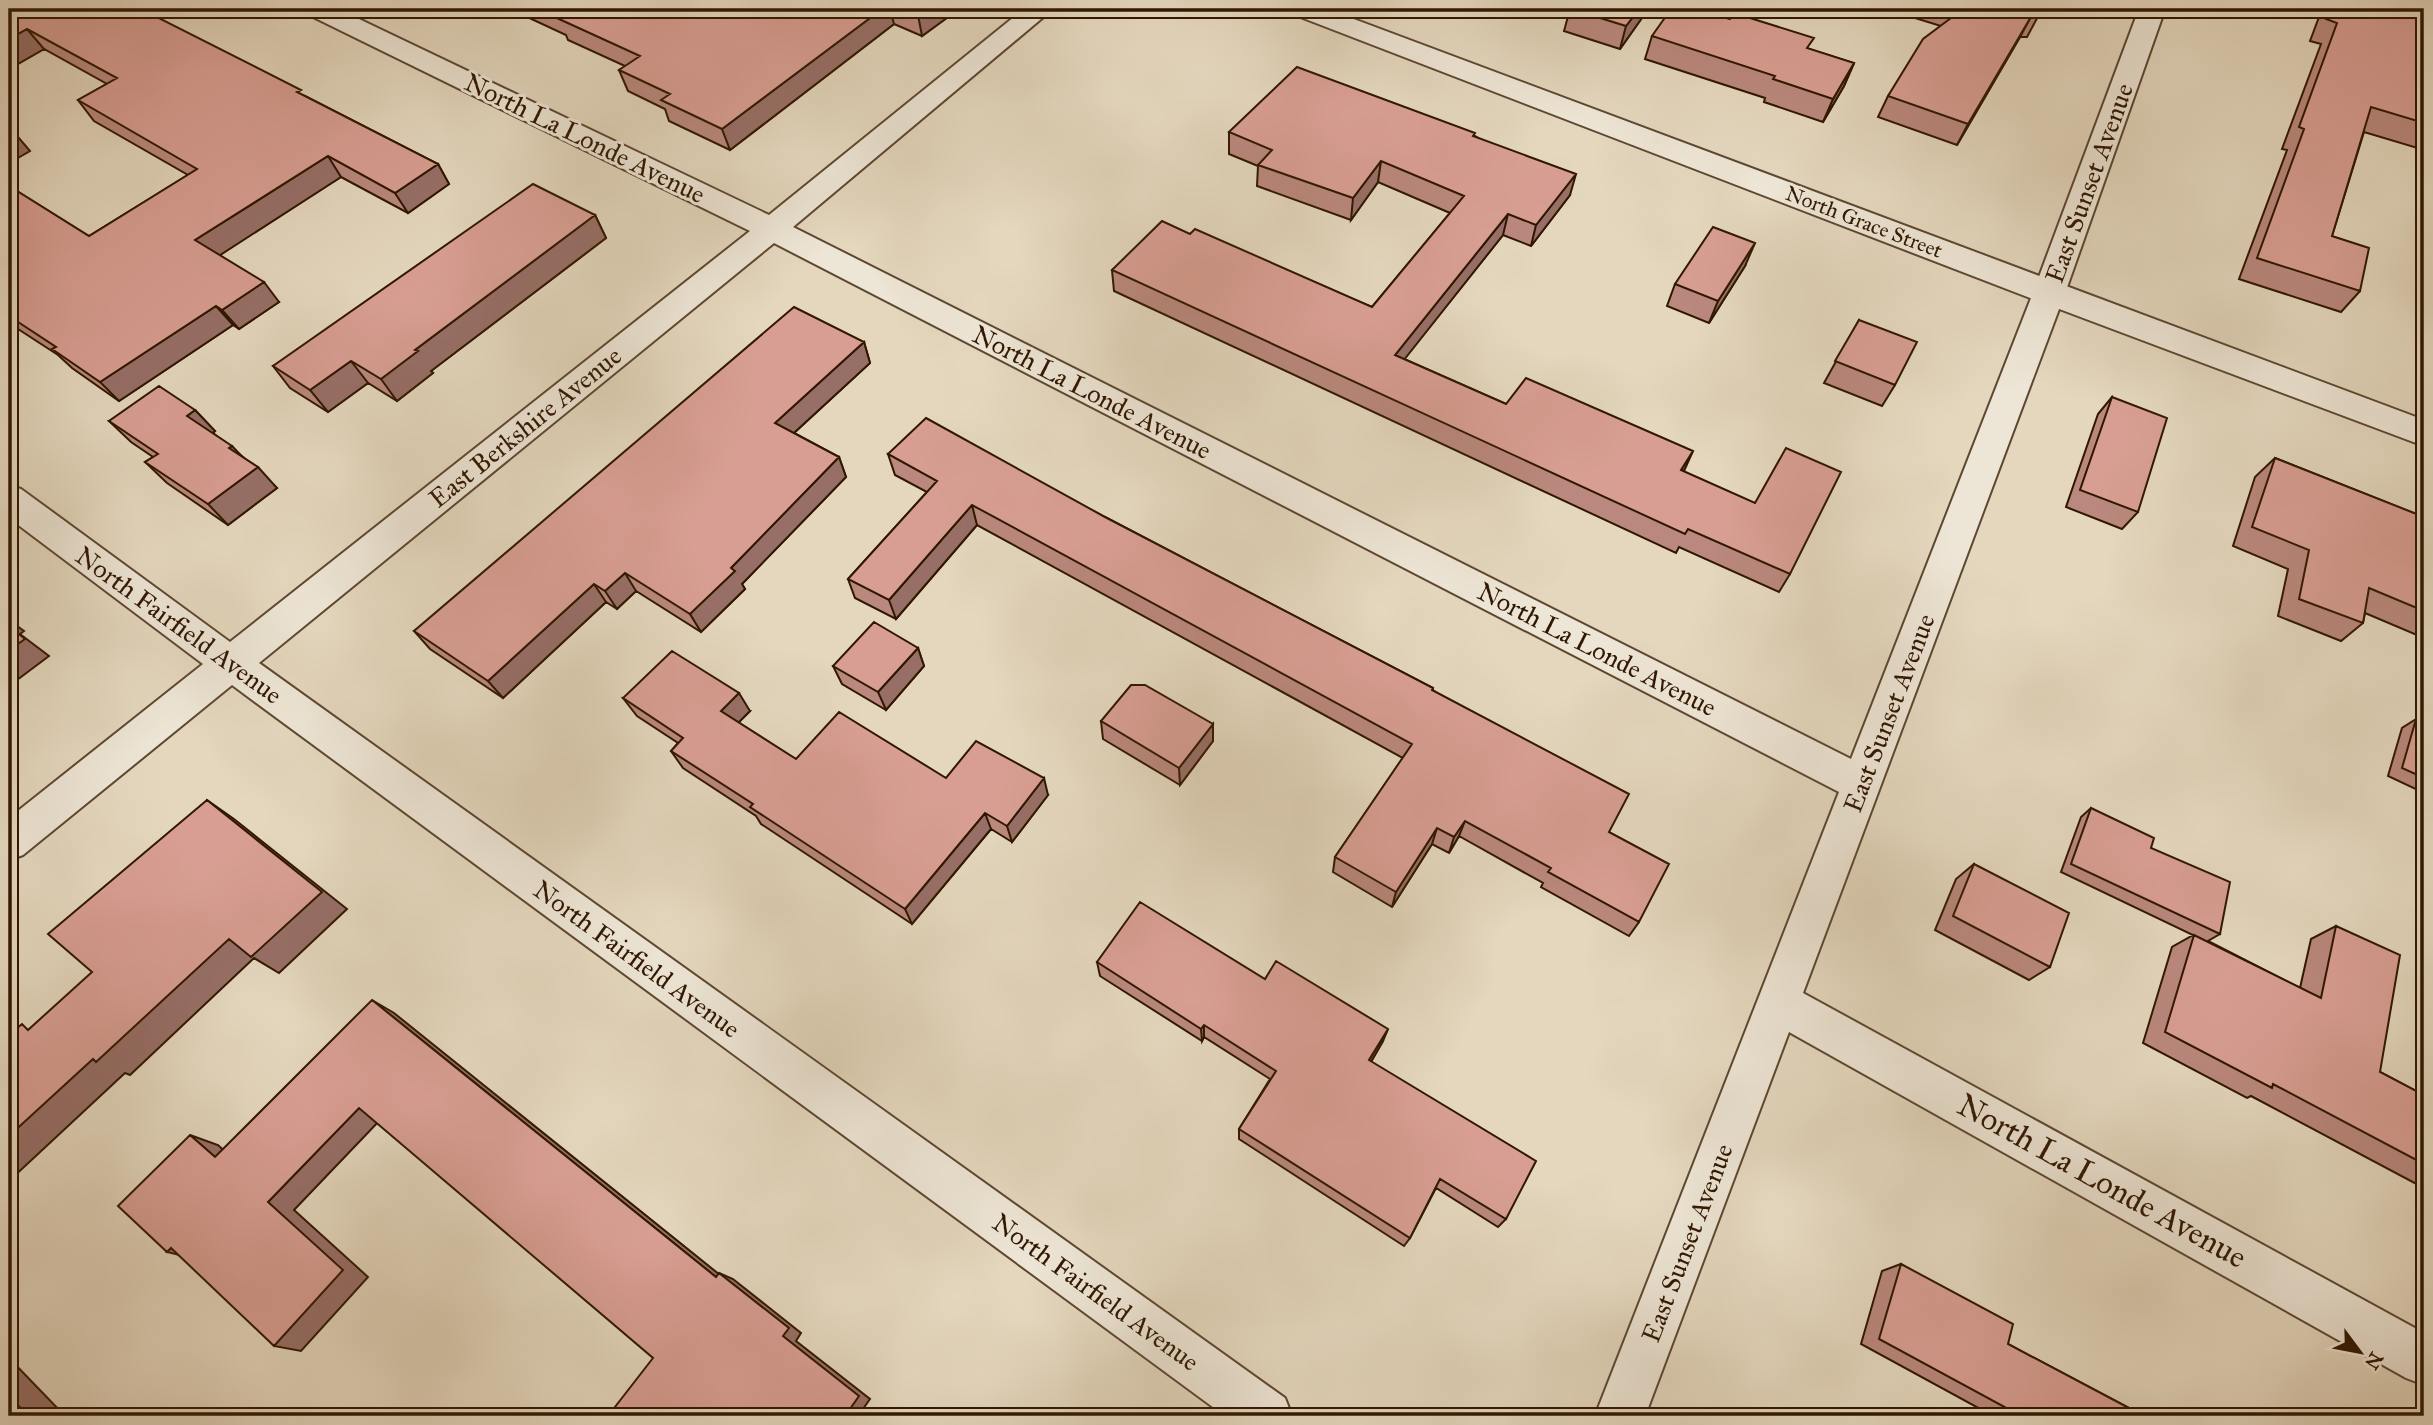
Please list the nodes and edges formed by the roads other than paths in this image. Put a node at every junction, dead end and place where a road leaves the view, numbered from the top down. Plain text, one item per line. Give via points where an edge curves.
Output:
1 (318, 9) edge
2 (1040, 9) edge
3 (1304, 9) edge
4 (2152, 9) edge
5 (772, 229) junction
6 (2049, 293) junction
7 (2424, 433) edge
8 (9, 499) edge
9 (230, 663) junction
10 (1862, 784) junction
11 (9, 842) edge
12 (1779, 1003) junction
13 (2424, 1360) edge
14 (1267, 1416) edge
15 (1620, 1416) edge

1 - 5 street, North La Londe Avenue
2 - 5 street, East Berkshire Avenue
3 - 6 street, North Grace Street
4 - 6 street, East Sunset Avenue
5 - 9 street, East Berkshire Avenue
5 - 10 street, North La Londe Avenue
6 - 7 street, North Grace Street
6 - 10 street, East Sunset Avenue
8 - 9 street, North Fairfield Avenue
9 - 11 street, East Berkshire Avenue
9 - 14 street, North Fairfield Avenue
10 - 12 street, East Sunset Avenue
12 - 13 street, North La Londe Avenue
12 - 15 street, East Sunset Avenue

